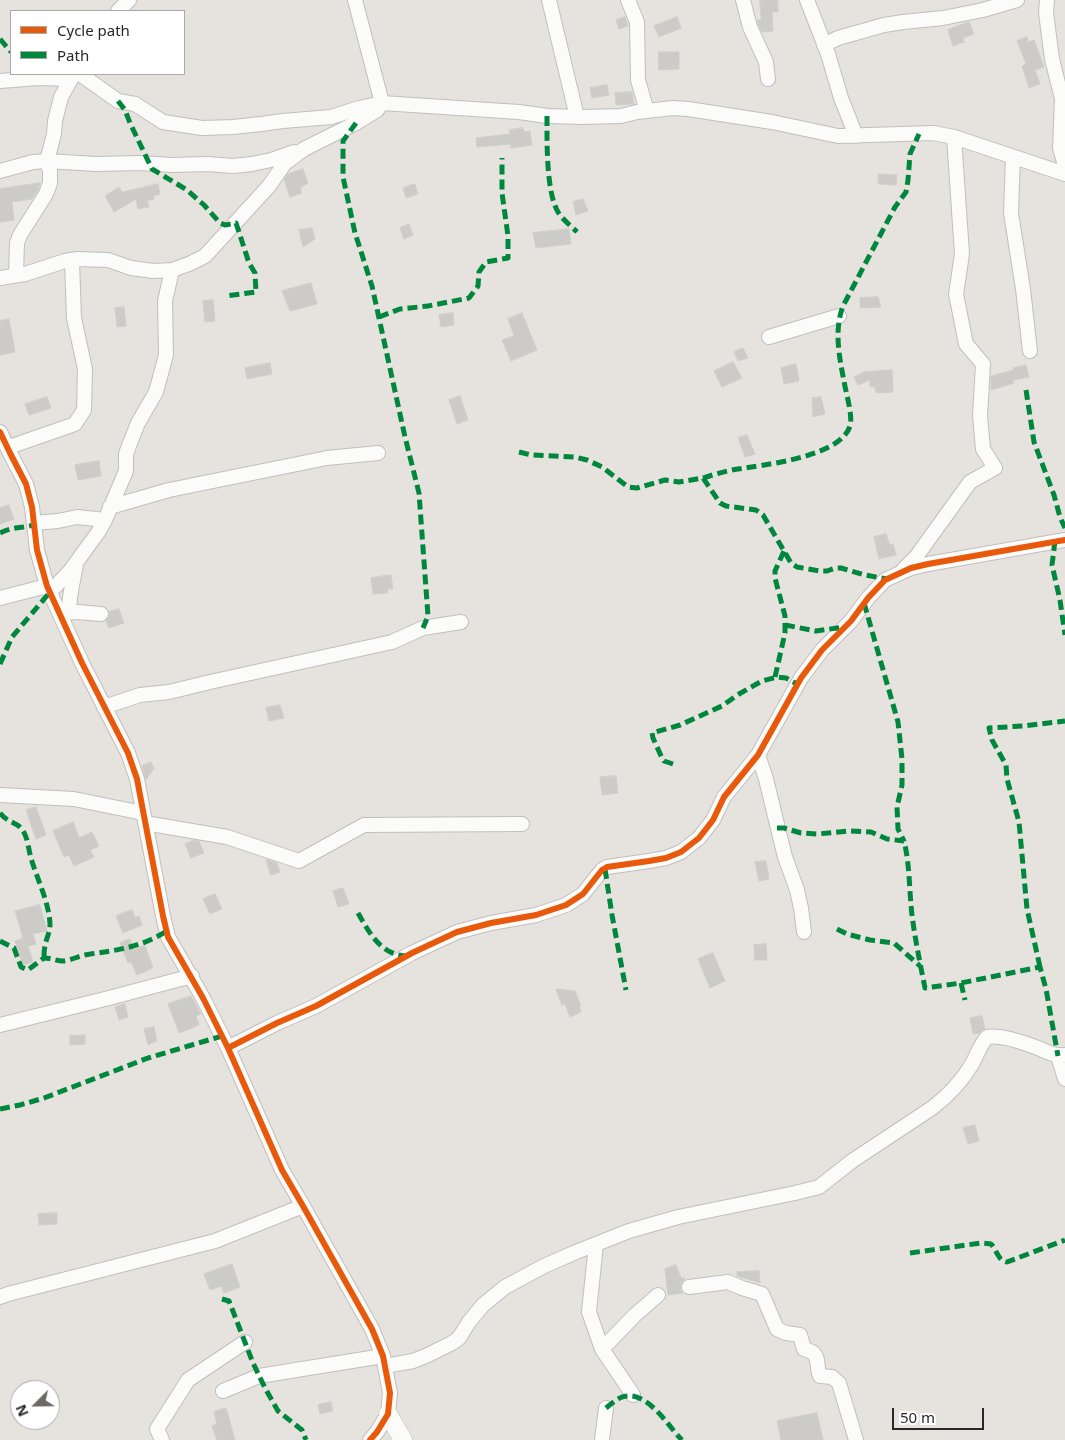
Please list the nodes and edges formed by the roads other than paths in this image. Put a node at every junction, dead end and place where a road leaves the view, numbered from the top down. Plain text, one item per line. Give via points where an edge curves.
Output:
1 (129, 0) edge
2 (356, 0) edge
3 (549, 0) edge
4 (628, 0) edge
5 (743, 0) edge
6 (807, 0) edge
7 (1017, 0) edge
8 (1047, 0) edge
9 (119, 10) edge
10 (824, 45) junction
11 (75, 75) edge
12 (768, 79) dead end
13 (0, 81) edge
14 (382, 103) junction
15 (647, 111) junction
16 (577, 117) junction
17 (856, 136) junction
18 (954, 137) junction
19 (304, 149) junction
20 (1014, 157) junction
21 (47, 161) junction
22 (1065, 166) edge
23 (0, 171) edge
24 (1065, 174) edge
25 (72, 260) junction
26 (172, 270) junction
27 (16, 275) junction
28 (0, 278) edge
29 (839, 316) dead end
30 (769, 337) dead end
31 (1030, 351) dead end
32 (0, 432) edge
33 (12, 446) dead end
34 (378, 454) dead end
35 (110, 507) junction
36 (104, 520) junction
37 (34, 523) junction
38 (1065, 540) edge
39 (77, 560) junction
40 (898, 573) junction
41 (49, 589) junction
42 (0, 598) edge
43 (64, 613) junction
44 (101, 614) dead end
45 (461, 622) dead end
46 (104, 707) junction
47 (758, 755) junction
48 (0, 795) edge
49 (144, 818) junction
50 (522, 824) dead end
51 (804, 932) dead end
52 (192, 976) junction
53 (0, 1024) edge
54 (228, 1048) junction
55 (1061, 1055) edge
56 (1065, 1079) edge
57 (303, 1206) junction
58 (596, 1244) junction
59 (689, 1287) dead end
60 (658, 1295) dead end
61 (0, 1297) edge
62 (245, 1342) dead end
63 (602, 1349) junction
64 (384, 1361) junction
65 (222, 1391) dead end
66 (633, 1395) dead end
67 (606, 1408) dead end
68 (388, 1414) junction
69 (162, 1440) edge
70 (370, 1440) edge
71 (402, 1440) edge
72 (602, 1440) edge
73 (856, 1440) edge

1 - 9 street
2 - 14 street
3 - 16 street
4 - 15 street via 637,22 638,80
5 - 12 street via 750,27 766,62
6 - 10 street
7 - 10 street via 943,18 884,25
8 - 22 street via 1052,59 1062,100 1060,148
10 - 17 street
11 - 13 street
11 - 14 street via 118,101 135,104 163,122 202,128 331,117
11 - 21 street via 61,97
14 - 16 street
14 - 19 street via 378,110 356,123
15 - 16 street via 621,116
15 - 17 street via 688,109 838,136
17 - 18 street via 933,133
18 - 20 street
18 - 40 street via 962,254 956,294 966,344 983,364 980,416 983,449 995,468 970,482 916,557
19 - 21 street via 271,160 233,166
19 - 26 street via 285,164 205,256
20 - 24 street
20 - 31 street via 1011,213
21 - 23 street
21 - 27 street via 50,183 17,243
25 - 26 street via 108,260 153,272
25 - 27 street
25 - 33 street via 74,318 85,369 84,410 75,424
26 - 35 street via 165,301 166,355 156,392 128,448 126,471
27 - 28 street
29 - 30 street
32 - 37 street via 26,484
34 - 35 street via 327,458 169,490
35 - 36 street
36 - 37 street via 77,517
36 - 39 street
37 - 41 street via 37,550
38 - 40 street via 928,564
39 - 41 street via 70,571
39 - 43 street
40 - 47 street via 883,582 851,622 822,650 801,678
41 - 42 street
41 - 43 street
43 - 44 street
43 - 46 street via 82,663
45 - 46 street via 423,628 392,642 169,692 140,695
46 - 49 street via 128,753 137,778
47 - 51 street via 797,890
47 - 54 street via 724,798 699,838 681,852 649,862 607,867 583,894 566,905 450,935
48 - 49 street via 74,799
49 - 50 street via 227,838 299,861 364,825
49 - 52 street via 168,937
52 - 53 street
52 - 54 street
54 - 57 street via 282,1170
55 - 56 street
55 - 58 street via 1018,1041 987,1037 972,1064 944,1099 819,1187 678,1217
57 - 61 street via 215,1241
57 - 64 street via 372,1329
58 - 63 street via 589,1312
58 - 64 street via 505,1287 483,1305 452,1343 421,1358
59 - 73 street via 728,1282 762,1294 777,1329 800,1335 804,1349 816,1356 820,1376 832,1377 839,1383
60 - 63 street
62 - 69 street via 188,1380 157,1429
63 - 66 street
64 - 65 street via 259,1376
64 - 68 street via 390,1393
67 - 72 street
68 - 70 street
68 - 71 street

